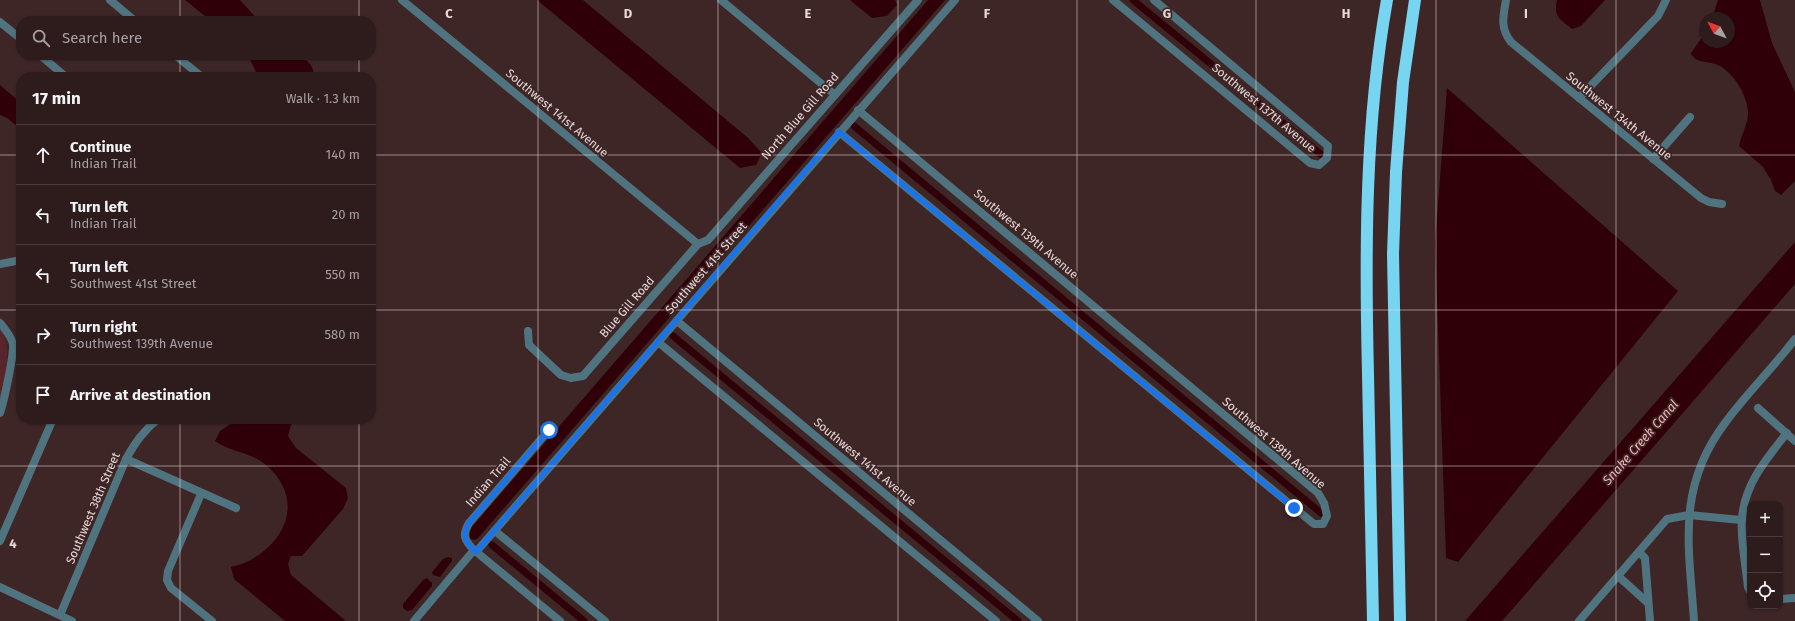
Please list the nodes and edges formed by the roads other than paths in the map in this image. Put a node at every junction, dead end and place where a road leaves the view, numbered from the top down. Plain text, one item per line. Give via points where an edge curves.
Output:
1 (110, 0) edge
2 (402, 0) edge
3 (721, 0) edge
4 (918, 0) edge
5 (955, 0) edge
6 (1113, 0) edge
7 (1154, 0) edge
8 (1387, 0) edge
9 (1415, 0) edge
10 (1506, 0) edge
11 (1666, 0) edge
12 (129, 16) edge
13 (0, 22) edge
14 (16, 35) edge
15 (46, 60) edge
16 (181, 60) edge
17 (60, 72) edge
18 (196, 72) edge
19 (835, 95) junction
20 (1579, 98) junction
21 (858, 110) junction
22 (1690, 116) dead end
23 (839, 132) junction
24 (1654, 159) junction
25 (1722, 204) dead end
26 (698, 244) junction
27 (16, 261) edge
28 (0, 264) edge
29 (677, 321) junction
30 (0, 323) edge
31 (528, 331) dead end
32 (1795, 340) edge
33 (658, 342) junction
34 (1758, 408) dead end
35 (0, 413) edge
36 (51, 424) edge
37 (152, 424) edge
38 (549, 430) dead end
39 (1787, 434) junction
40 (1795, 440) edge
41 (126, 459) junction
42 (201, 494) junction
43 (236, 508) dead end
44 (1689, 515) junction
45 (1741, 520) junction
46 (495, 530) junction
47 (0, 541) edge
48 (475, 551) junction
49 (1639, 552) junction
50 (1748, 573) edge
51 (1618, 576) junction
52 (0, 588) edge
53 (1795, 598) edge
54 (1783, 599) edge
55 (1648, 603) junction
56 (60, 615) junction
57 (72, 621) edge
58 (212, 621) edge
59 (414, 621) edge
60 (560, 621) edge
61 (605, 621) edge
62 (996, 621) edge
63 (1038, 621) edge
64 (1373, 621) edge
65 (1400, 621) edge
66 (1578, 621) edge
67 (1650, 621) edge
68 (1694, 621) edge

1 - 12 street
2 - 26 street, Southwest 141st Avenue
3 - 19 street
4 - 19 street, North Blue Gill Road
5 - 21 street, Southwest 41st Street
6 - 7 street, Southwest 137th Avenue via 1310,163 1319,165 1327,158 1328,146
8 - 64 highway via 1373,114 1367,207 1366,286
9 - 65 highway via 1403,82 1393,254
10 - 20 street, Southwest 134th Avenue via 1502,19 1506,36
11 - 20 street via 1658,16
13 - 14 street
15 - 17 street
16 - 18 street
19 - 26 street, North Blue Gill Road via 708,240
20 - 24 street, Southwest 134th Avenue
21 - 23 street, Southwest 41st Street
21 - 23 street, Southwest 139th Avenue via 1318,493 1327,516 1323,524 1314,524
22 - 24 street
23 - 29 street, Southwest 41st Street
24 - 25 street, Southwest 134th Avenue via 1701,198
26 - 31 street, Blue Gill Road via 583,376 571,378 561,375 529,345
27 - 28 street
29 - 33 street, Southwest 41st Street
29 - 63 street, Southwest 141st Avenue
30 - 35 street via 13,345
32 - 44 street via 1733,412 1707,449 1696,474
33 - 46 street, Southwest 41st Street
33 - 62 street
34 - 39 street
36 - 47 street
37 - 41 street, Southwest 38th Street via 135,442
38 - 48 street, Indian Trail via 464,531 466,542
39 - 40 street
39 - 45 street via 1763,463 1752,482 1744,502
41 - 42 street
41 - 56 street, Southwest 38th Street
42 - 43 street
42 - 58 street via 168,571 167,580 172,588
44 - 45 street
44 - 49 street via 1668,519
44 - 68 street
45 - 50 street
46 - 48 street, Southwest 41st Street
46 - 61 street
48 - 59 street, Southwest 41st Street
48 - 60 street
49 - 51 street
49 - 55 street via 1645,558
51 - 55 street
51 - 66 street
52 - 56 street
53 - 54 street
55 - 67 street
56 - 57 street

